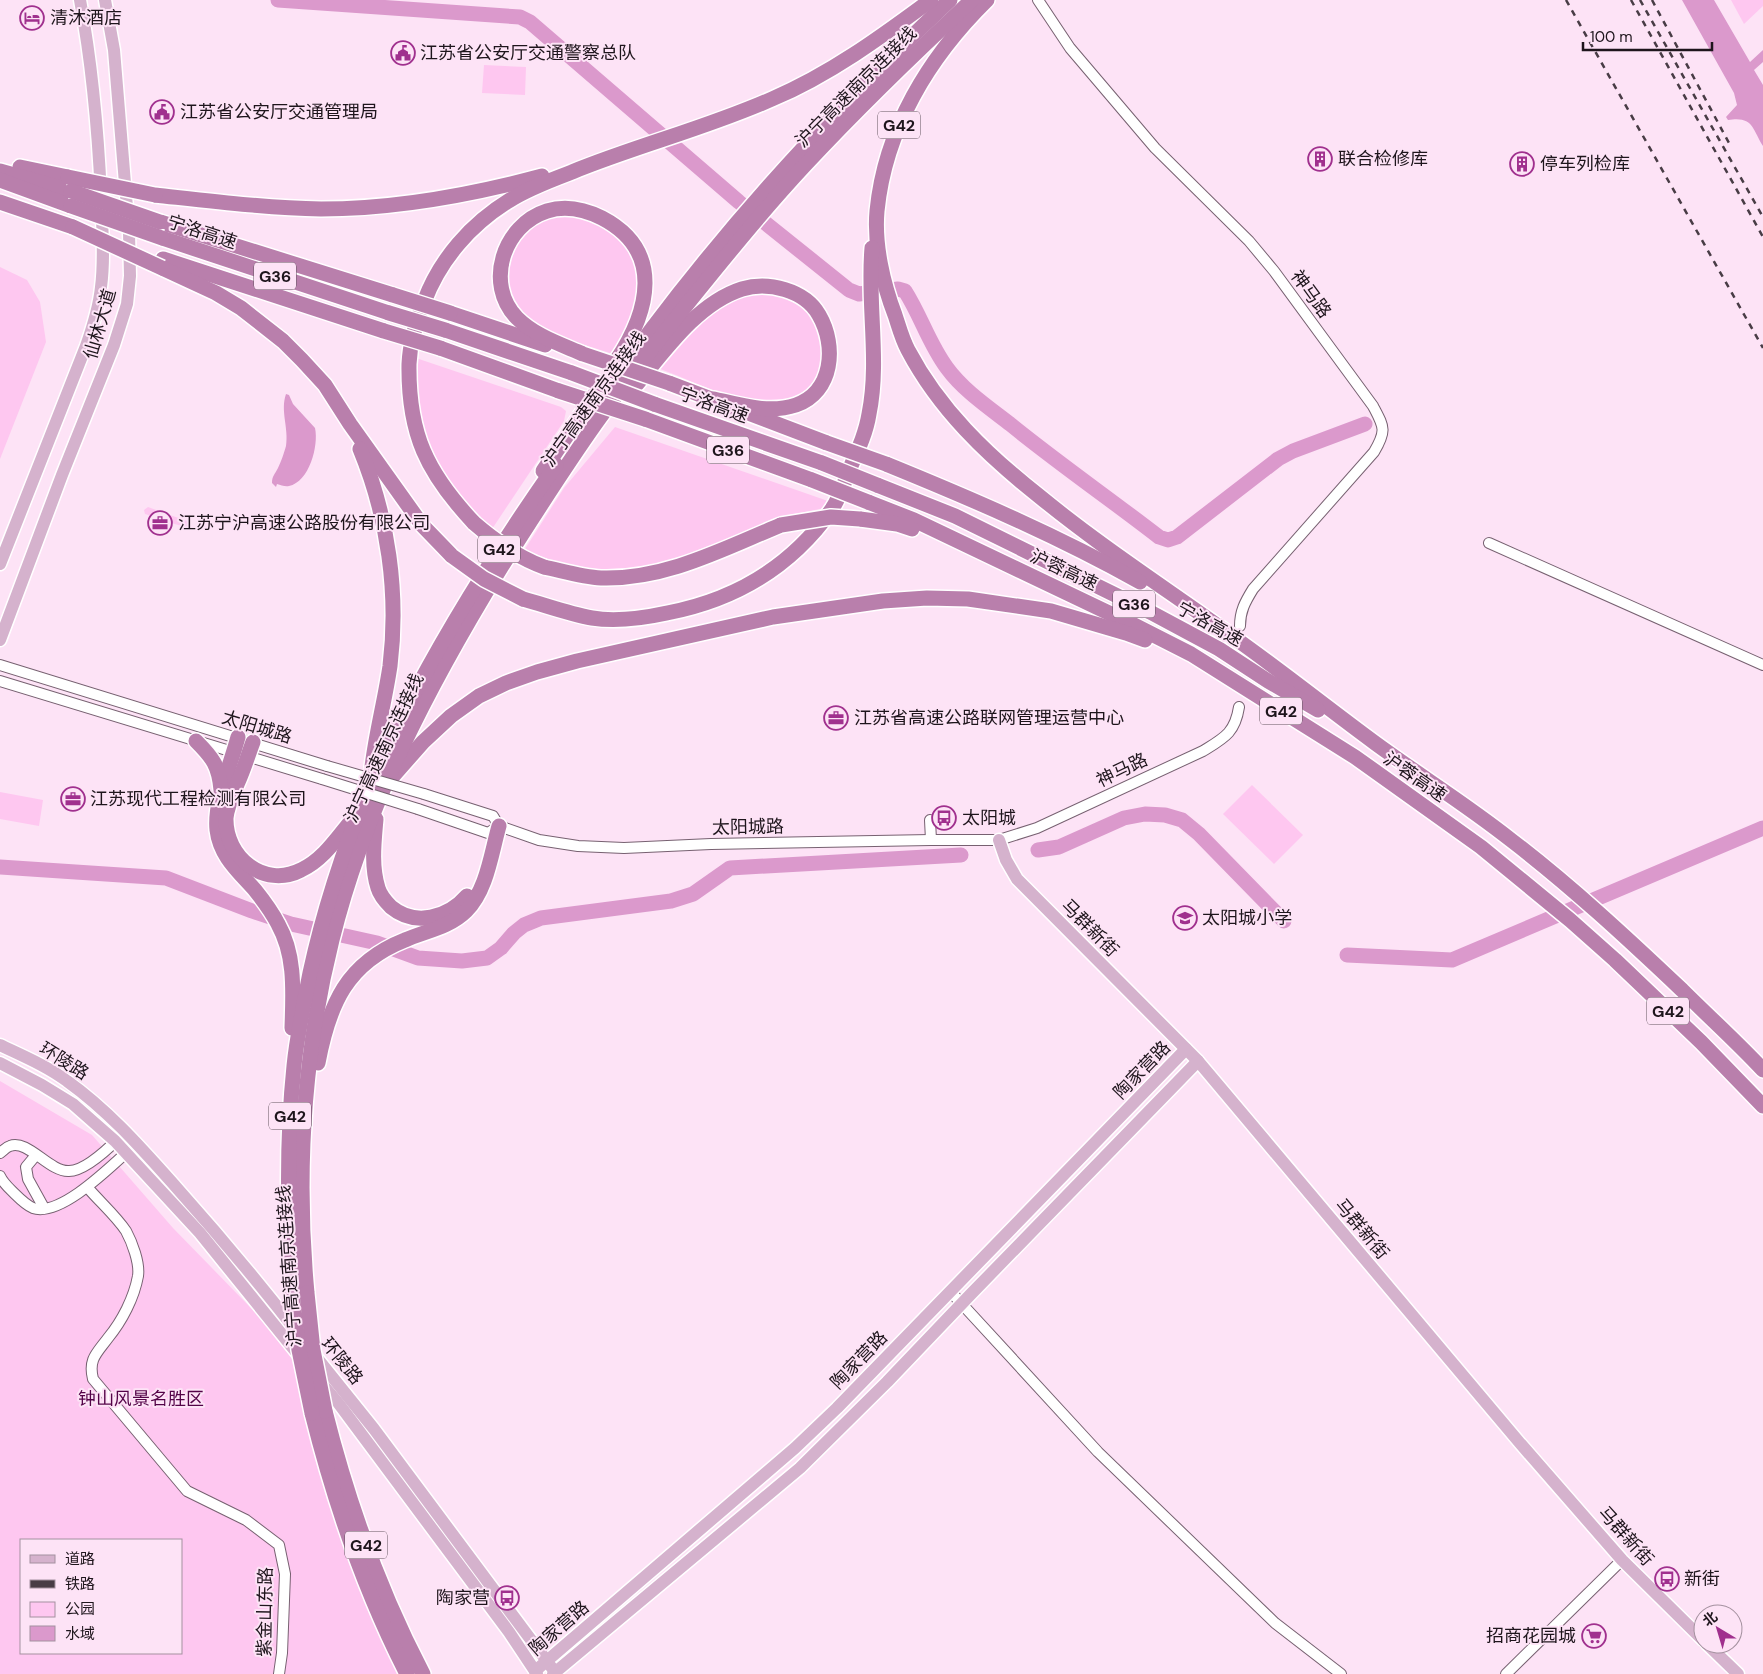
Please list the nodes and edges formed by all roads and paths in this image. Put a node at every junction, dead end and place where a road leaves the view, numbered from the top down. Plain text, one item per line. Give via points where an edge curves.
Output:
1 (80, 0) edge
2 (105, 0) edge
3 (931, 0) edge
4 (950, 0) edge
5 (972, 0) edge
6 (987, 0) edge
7 (1038, 0) edge
8 (597, 162) junction
9 (0, 163) edge
10 (0, 171) edge
11 (0, 180) edge
12 (70, 191) junction
13 (0, 202) edge
14 (760, 206) junction
15 (747, 220) junction
16 (163, 264) junction
17 (876, 276) junction
18 (583, 354) junction
19 (714, 399) junction
20 (350, 424) junction
21 (558, 480) junction
22 (510, 532) junction
23 (1489, 543) dead end
24 (990, 556) junction
25 (0, 564) edge
26 (1235, 630) junction
27 (0, 640) edge
28 (0, 665) edge
29 (1763, 665) edge
30 (1213, 667) junction
31 (0, 682) edge
32 (1239, 707) dead end
33 (238, 737) joint
34 (196, 741) junction
35 (1380, 746) junction
36 (245, 750) junction
37 (376, 792) junction
38 (221, 794) junction
39 (360, 809) junction
40 (930, 820) dead end
41 (494, 825) junction
42 (931, 840) junction
43 (1000, 840) junction
44 (329, 922) junction
45 (324, 941) junction
46 (0, 1045) edge
47 (1186, 1049) junction
48 (1198, 1061) junction
49 (0, 1063) edge
50 (1763, 1070) edge
51 (1763, 1106) edge
52 (126, 1131) junction
53 (115, 1142) junction
54 (137, 1143) junction
55 (288, 1148) junction
56 (0, 1153) edge
57 (125, 1153) junction
58 (36, 1154) junction
59 (0, 1176) edge
60 (88, 1188) junction
61 (301, 1198) junction
62 (44, 1208) junction
63 (950, 1291) junction
64 (299, 1294) junction
65 (962, 1303) junction
66 (319, 1412) junction
67 (1622, 1560) junction
68 (1693, 1630) edge
69 (1717, 1654) edge
70 (547, 1662) junction
71 (536, 1673) edge
72 (555, 1673) edge
73 (279, 1674) edge
74 (408, 1674) edge
75 (423, 1674) edge
76 (1341, 1674) edge
77 (1506, 1674) edge
78 (1738, 1674) edge

1 - 25 main road, 仙林大道 via 92,78 99,168 104,260 101,288 86,346
2 - 27 main road, 仙林大道 via 114,50 129,222 127,304
3 - 8 highway, G42 via 853,56 773,99
4 - 14 highway, 沪宁高速南京连接线 / G42 via 835,114
5 - 14 highway, 沪宁高速南京连接线 / G42
6 - 17 highway, G42 via 962,24 937,57 901,120 881,182 876,214 879,252
7 - 26 street, 神马路 via 1070,48 1155,148 1249,241 1274,271 1373,406 1383,425 1382,438 1374,452 1253,588 1243,604
8 - 12 highway, bridge via 497,188 378,207 282,207
8 - 24 highway, G42, bridge via 511,199 472,229 439,270 415,324 409,353 409,386 412,415 420,443 437,479 474,524 528,561 600,578 656,573 781,525 831,517 897,524
9 - 12 highway
10 - 12 highway
11 - 12 highway, 宁洛高速 / G36
12 - 18 highway, bridge via 535,342
12 - 35 highway, 宁洛高速 / G36, bridge via 162,238 572,373 822,463 955,516 1219,649
13 - 16 highway, G36, bridge via 73,227
14 - 15 highway, 沪宁高速南京连接线 / G42
15 - 21 highway, 沪宁高速南京连接线 / G42 via 721,262 638,365
15 - 22 highway, 沪宁高速南京连接线 / G42 via 681,290 629,358
16 - 20 highway via 242,308 283,341 325,385
16 - 24 highway, G36, bridge via 440,348 645,419 914,520
17 - 20 highway, bridge via 871,302 874,350 869,414 862,441 833,508 779,565 748,585 702,606 639,618 593,618 523,599 484,579 452,556 422,525
17 - 26 highway, G42 via 889,299 906,347 927,382 955,418 1000,465 1074,525
18 - 19 highway, bridge
18 - 22 highway via 528,328 510,309 500,284 503,255 510,241 518,230 547,211 569,208 590,212 615,225 627,236 638,254 645,278 645,294 642,312 624,349 533,486
19 - 21 highway via 775,409 809,398 821,386 830,362 825,330 812,306 789,291 758,286 742,289 701,313 683,330
19 - 26 highway, bridge via 957,493 1057,539
20 - 37 highway via 385,528 392,578 390,665 375,740
21 - 37 highway, 沪宁高速南京连接线 / G42 via 452,650
22 - 37 highway, 沪宁高速南京连接线 / G42 via 422,678
23 - 29 street
24 - 30 highway, 沪蓉高速 / G42
26 - 35 highway, G42
28 - 33 street, 太阳城路
30 - 37 highway via 1126,633 1051,611 1009,604 927,598 823,609 577,661 506,683 479,696 451,716
30 - 51 highway, 沪蓉高速 / G42 via 1417,800 1481,847 1615,960
31 - 34 street, 太阳城路
32 - 43 street, 神马路 via 1237,722 1225,737 1203,751 1037,828
33 - 36 highway
34 - 36 street, 太阳城路
34 - 38 highway via 215,762
35 - 50 highway, 沪蓉高速 / G42 via 1510,838 1573,890
36 - 38 highway
36 - 39 highway via 226,816 228,835 235,852 247,865 264,874 281,876 300,871 329,848
36 - 41 street, 太阳城路, bridge via 322,779 418,809
36 - 41 street, 太阳城路, bridge via 327,766 424,794
37 - 39 highway, 沪宁高速南京连接线 / G42
37 - 41 highway via 373,859 378,891 397,912 409,918 436,916 460,904 473,883
37 - 44 highway, 沪宁高速南京连接线 / G42 via 352,870
38 - 55 highway via 217,828 221,848 279,925 291,960
39 - 44 highway, 沪宁高速南京连接线 / G42 via 339,866
40 - 42 street
41 - 42 street, 太阳城路 via 539,840 624,848
41 - 61 highway via 483,883 468,909 455,920 382,951 362,966 335,1002 327,1024 310,1111
42 - 43 street, 太阳城路
43 - 47 main road, 马群新街 via 1017,879
44 - 45 highway, 沪宁高速南京连接线 / G42
45 - 55 highway, 沪宁高速南京连接线 / G42 via 304,1001 294,1065
45 - 61 highway, 沪宁高速南京连接线 / G42 via 302,1132
46 - 52 main road, 环陵路 via 66,1080
47 - 48 main road, 马群新街
47 - 63 main road, 陶家营路
48 - 65 main road, 陶家营路
48 - 67 main road, 马群新街
49 - 53 main road, 环陵路 via 73,1104
52 - 53 street
52 - 54 main road, 环陵路
53 - 57 main road, 环陵路
53 - 58 street via 88,1164 70,1172 48,1164
54 - 57 street
54 - 70 main road, 环陵路 via 230,1248 374,1429
55 - 64 highway, 沪宁高速南京连接线 / G42 via 287,1199
56 - 58 street via 10,1146 20,1146
57 - 60 street
57 - 71 main road, 环陵路 via 200,1233 339,1404
58 - 62 street via 26,1167 28,1179
59 - 62 street via 23,1202 33,1208
60 - 62 street via 54,1207
60 - 73 street, 紫金山东路 via 126,1231 134,1248 138,1274 130,1301 116,1329 93,1358 93,1379 187,1491 246,1520 279,1545 285,1574
61 - 64 highway, 沪宁高速南京连接线 / G42
63 - 65 street
63 - 70 main road, 陶家营路 via 795,1448
64 - 66 highway, 沪宁高速南京连接线 / G42, bridge via 299,1350
65 - 72 main road, 陶家营路 via 800,1468
65 - 76 street via 1098,1452 1275,1623
66 - 74 highway, 沪宁高速南京连接线 / G42 via 326,1468 342,1522 375,1605
66 - 75 highway, 沪宁高速南京连接线 / G42 via 355,1516 403,1635
67 - 68 main road, 马群新街
67 - 77 street
69 - 78 main road
70 - 71 main road, 陶家营路
70 - 72 main road, 环陵路

